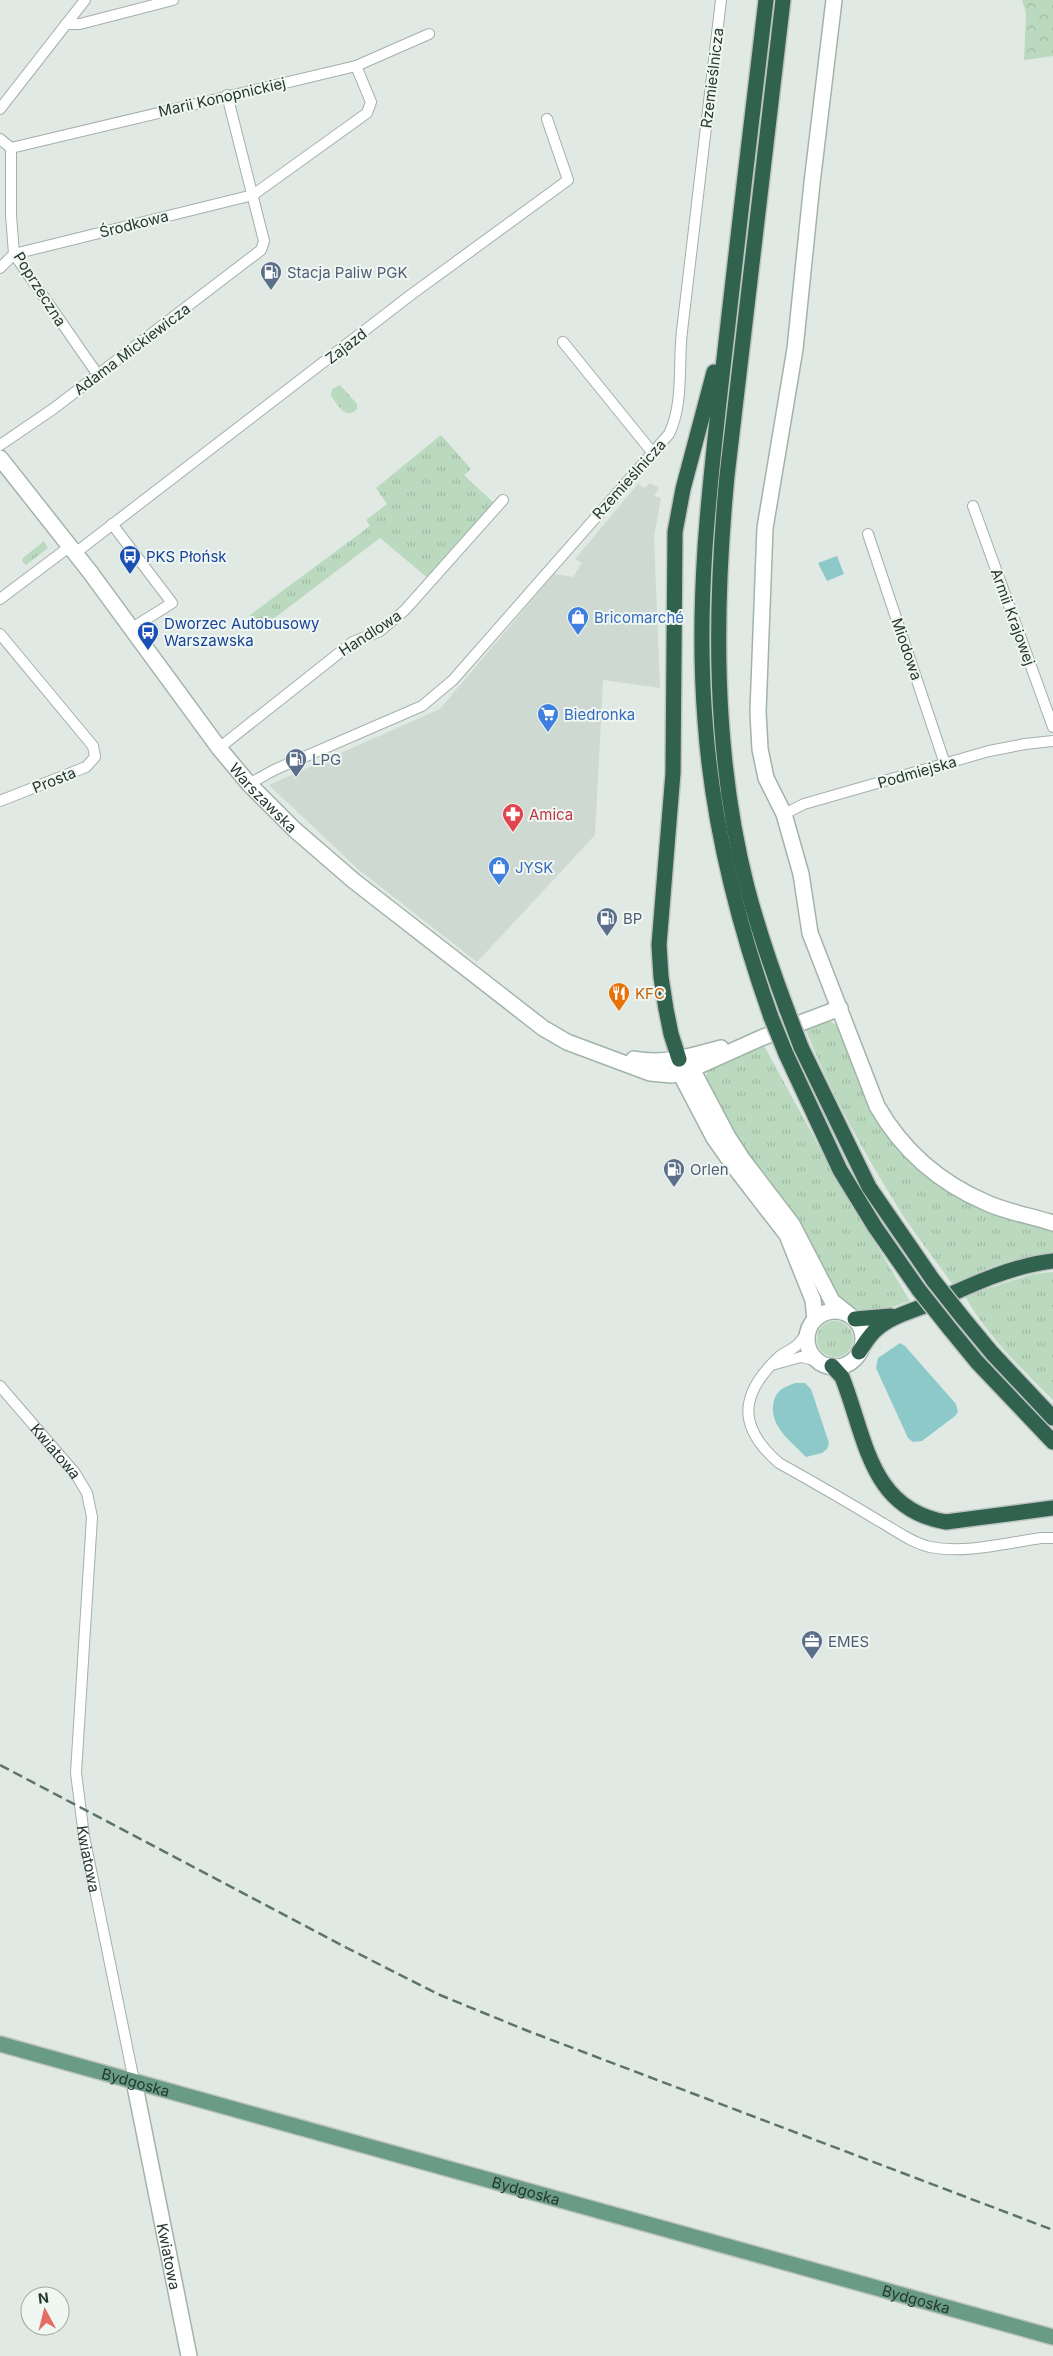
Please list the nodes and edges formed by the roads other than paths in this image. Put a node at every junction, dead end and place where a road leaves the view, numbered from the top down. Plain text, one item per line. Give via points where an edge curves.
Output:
1 (85, 0) edge
2 (172, 0) edge
3 (721, 0) edge
4 (766, 0) edge
5 (783, 0) edge
6 (834, 0) edge
7 (66, 24) junction
8 (429, 34) dead end
9 (356, 66) junction
10 (227, 96) junction
11 (0, 109) edge
12 (547, 119) dead end
13 (0, 139) edge
14 (11, 148) junction
15 (253, 195) junction
16 (0, 215) edge
17 (11, 215) junction
18 (14, 254) junction
19 (0, 268) edge
20 (728, 320) junction
21 (563, 342) dead end
22 (98, 375) junction
23 (0, 445) edge
24 (652, 452) junction
25 (0, 458) edge
26 (503, 500) dead end
27 (973, 506) dead end
28 (112, 524) junction
29 (868, 534) dead end
30 (72, 550) junction
31 (0, 599) edge
32 (132, 628) junction
33 (0, 634) edge
34 (1053, 727) edge
35 (1053, 741) edge
36 (219, 748) junction
37 (945, 764) junction
38 (249, 784) junction
39 (0, 801) edge
40 (784, 814) junction
41 (840, 1008) junction
42 (684, 1067) junction
43 (1053, 1223) edge
44 (1053, 1262) edge
45 (907, 1313) junction
46 (851, 1316) junction
47 (812, 1325) junction
48 (860, 1352) junction
49 (825, 1364) junction
50 (770, 1367) junction
51 (0, 1386) edge
52 (1050, 1414) edge
53 (1053, 1442) edge
54 (1053, 1508) edge
55 (1053, 1538) edge
56 (0, 2044) edge
57 (134, 2082) junction
58 (1053, 2337) edge
59 (189, 2356) edge

1 - 7 street
2 - 7 street via 80,24
3 - 24 street, Rzemieślnicza via 680,344 679,406 669,434
4 - 20 highway
5 - 52 highway, bridge via 720,550 718,612 722,719 738,842 764,947 801,1047 869,1187 933,1280 992,1353
6 - 40 street via 795,350 765,528 758,712 760,749 766,778
7 - 11 street
8 - 9 street, Marii Konopnickiej
9 - 10 street, Marii Konopnickiej
9 - 15 street via 371,102 367,113
10 - 14 street, Marii Konopnickiej
10 - 15 street
12 - 28 street, Zajazd via 568,180 412,294
13 - 14 street
14 - 17 street, Poprzeczna
15 - 18 street, Środkowa
15 - 22 street, Adama Mickiewicza via 264,241 261,250
16 - 17 street
17 - 18 street, Poprzeczna
18 - 19 street
18 - 22 street, Poprzeczna
20 - 42 highway via 674,532 673,773 659,945 671,1034
20 - 53 highway, bridge via 710,478 700,608 705,721 722,845 748,950 786,1054 840,1170 919,1290 977,1362
21 - 24 street
22 - 23 street, Adama Mickiewicza
24 - 38 street, Rzemieślnicza via 453,680 422,706
25 - 30 street, Warszawska
26 - 36 street, Handlowa via 405,610 380,631 353,642
27 - 34 street, Armii Krajowej
28 - 30 street, Zajazd
28 - 32 street via 172,603
29 - 37 street, Miodowa
30 - 31 street, Zajazd
30 - 32 street, Warszawska
32 - 36 street, Warszawska
33 - 39 street, Prosta via 93,746 95,757 86,767
35 - 37 street, Podmiejska via 1012,746
36 - 38 street, Warszawska
37 - 40 street, Podmiejska via 804,804
38 - 42 street, Warszawska via 354,880 551,1034 605,1055
40 - 41 street via 801,874 810,933
41 - 42 street, Warszawska
41 - 43 street via 877,1106 906,1147 945,1181 966,1193 988,1204
42 - 46 street via 743,1160 792,1224 832,1301
42 - 47 street via 723,1152 787,1236 813,1300
44 - 45 highway via 1010,1270
45 - 46 highway via 873,1319
45 - 48 highway via 879,1327
46 - 47 street via 830,1311
46 - 48 street via 863,1335
47 - 49 street via 809,1348
47 - 50 street via 796,1346 782,1354
48 - 49 street via 848,1363
49 - 50 street via 800,1357
49 - 54 highway via 842,1377 872,1465 885,1487 904,1506 928,1519 946,1522
50 - 55 street via 754,1386 749,1414 757,1441 779,1463 929,1547 969,1548
51 - 57 street, Kwiatowa via 75,1473 87,1493 92,1517 77,1781 84,1836
56 - 57 main road, Bydgoska
57 - 58 main road, Bydgoska
57 - 59 street, Kwiatowa

